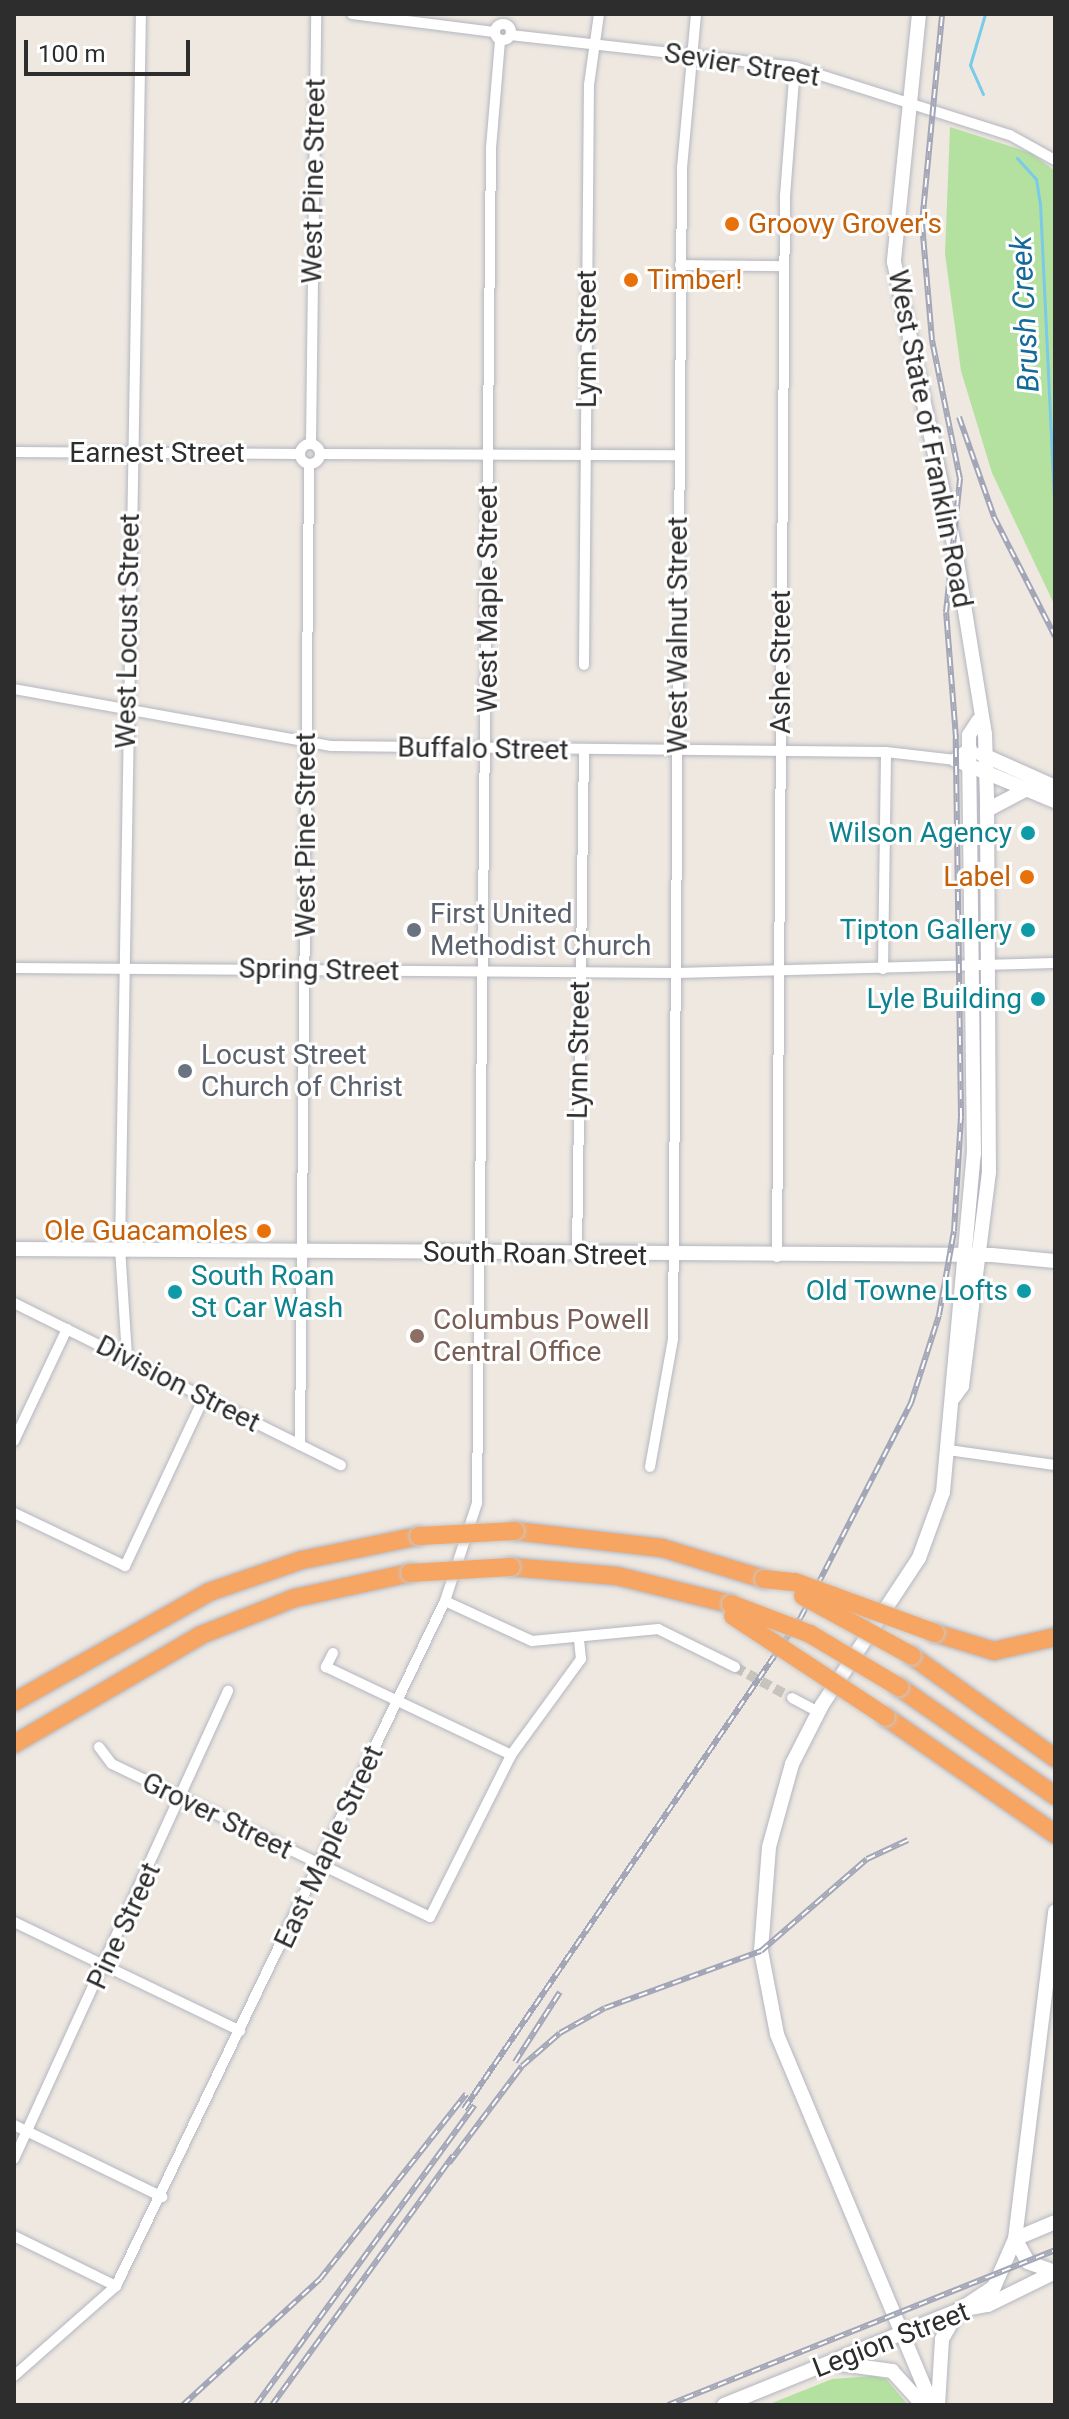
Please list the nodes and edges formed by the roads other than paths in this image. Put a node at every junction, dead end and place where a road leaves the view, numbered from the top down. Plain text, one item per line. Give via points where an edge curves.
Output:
1 (141, 14) edge
2 (316, 14) edge
3 (352, 14) edge
4 (599, 14) edge
5 (696, 14) edge
6 (919, 14) edge
7 (502, 29) edge
8 (594, 45) junction
9 (691, 55) junction
10 (795, 67) junction
11 (908, 101) junction
12 (1055, 160) edge
13 (680, 265) junction
14 (784, 266) junction
15 (311, 443) junction
16 (14, 452) edge
17 (131, 453) junction
18 (299, 454) junction
19 (320, 454) junction
20 (489, 455) junction
21 (678, 455) junction
22 (587, 457) junction
23 (309, 464) junction
24 (584, 665) dead end
25 (14, 689) edge
26 (127, 710) junction
27 (978, 721) junction
28 (306, 743) junction
29 (488, 749) junction
30 (584, 749) junction
31 (970, 749) junction
32 (679, 750) junction
33 (781, 752) junction
34 (886, 752) junction
35 (986, 756) junction
36 (963, 763) junction
37 (986, 772) junction
38 (1055, 787) edge
39 (1027, 789) junction
40 (1055, 801) edge
41 (987, 810) junction
42 (1055, 963) edge
43 (980, 965) junction
44 (14, 968) edge
45 (305, 968) junction
46 (124, 969) junction
47 (883, 969) junction
48 (778, 971) junction
49 (484, 972) junction
50 (580, 973) junction
51 (676, 973) junction
52 (14, 1249) edge
53 (120, 1249) junction
54 (301, 1253) junction
55 (481, 1253) junction
56 (577, 1255) junction
57 (980, 1255) junction
58 (674, 1256) junction
59 (964, 1256) junction
60 (777, 1257) junction
61 (1055, 1261) edge
62 (14, 1303) edge
63 (67, 1329) junction
64 (127, 1356) junction
65 (204, 1397) junction
66 (954, 1397) junction
67 (14, 1441) edge
68 (300, 1445) junction
69 (948, 1450) junction
70 (341, 1465) dead end
71 (1055, 1465) edge
72 (650, 1467) dead end
73 (14, 1513) edge
74 (764, 1579) junction
75 (445, 1601) junction
76 (732, 1610) junction
77 (1055, 1637) edge
78 (579, 1640) junction
79 (333, 1653) dead end
80 (735, 1667) tunnel mouth
81 (228, 1691) dead end
82 (792, 1698) tunnel mouth
83 (14, 1702) edge
84 (397, 1702) junction
85 (818, 1712) junction
86 (14, 1744) edge
87 (99, 1747) dead end
88 (511, 1755) junction
89 (1051, 1755) edge
90 (1047, 1791) edge
91 (184, 1799) junction
92 (1055, 1834) edge
93 (321, 1868) junction
94 (1055, 1911) edge
95 (14, 1922) edge
96 (104, 1967) junction
97 (240, 2031) junction
98 (14, 2125) edge
99 (28, 2132) junction
100 (14, 2159) edge
101 (162, 2197) junction
102 (1054, 2222) edge
103 (14, 2236) edge
104 (1015, 2239) junction
105 (1055, 2272) edge
106 (116, 2286) junction
107 (959, 2310) junction
108 (902, 2334) junction
109 (828, 2363) junction
110 (14, 2376) edge
111 (724, 2405) edge
112 (923, 2405) edge
113 (932, 2405) edge
114 (938, 2405) edge

1 - 17 street, West Locust Street
2 - 15 street, West Pine Street
3 - 7 street, Sevier Street
4 - 8 street, Lynn Street
5 - 9 street, West Walnut Street
6 - 11 main road, West State of Franklin Road
7 - 8 street, Sevier Street
7 - 20 street, West Maple Street via 491,148
8 - 9 street, Sevier Street
8 - 22 street, Lynn Street
9 - 10 street, Sevier Street
9 - 13 street, West Walnut Street
10 - 11 street, Sevier Street
10 - 14 street, Ashe Street
11 - 12 street, Sevier Street via 1010,135
11 - 27 main road, West State of Franklin Road via 894,224 898,296 955,549
13 - 14 street
13 - 21 street, West Walnut Street
14 - 33 street, Ashe Street
15 - 18 street
15 - 19 street
16 - 17 street, Earnest Street
17 - 18 street, Earnest Street
17 - 26 street, West Locust Street
18 - 23 street
19 - 20 street
19 - 23 street
20 - 22 street
20 - 29 street, West Maple Street
21 - 22 street
21 - 32 street, West Walnut Street
22 - 24 street, Lynn Street
23 - 28 street, West Pine Street
25 - 26 street, Buffalo Street
26 - 28 street, Buffalo Street
26 - 46 street, West Locust Street
27 - 31 main road, West State of Franklin Road
27 - 35 main road, West State of Franklin Road
28 - 29 street, Buffalo Street
28 - 45 street, West Pine Street
29 - 30 street, Buffalo Street
29 - 49 street, West Maple Street
30 - 32 street, Buffalo Street
30 - 50 street, Lynn Street
31 - 35 main road
31 - 36 main road, West State of Franklin Road
32 - 33 street, Buffalo Street
32 - 51 street, West Walnut Street
33 - 34 street, Buffalo Street
33 - 48 street, Ashe Street
34 - 36 street, Buffalo Street
34 - 47 street
35 - 37 main road, West State of Franklin Road
35 - 38 main road
36 - 37 main road, Buffalo Street
36 - 43 main road, West State of Franklin Road
37 - 39 main road, Buffalo Street
37 - 41 main road, West State of Franklin Road
39 - 40 main road, Buffalo Street
39 - 41 main road
41 - 43 main road, West State of Franklin Road
42 - 43 street, Spring Street
43 - 47 street, Spring Street
43 - 57 main road, West State of Franklin Road via 990,1151
43 - 59 main road, West State of Franklin Road
44 - 46 street, Spring Street
45 - 46 street, Spring Street
45 - 49 street, Spring Street
45 - 54 street, West Pine Street
46 - 53 street, West Locust Street
47 - 48 street, Spring Street
48 - 51 street, Spring Street
48 - 60 street, Ashe Street
49 - 50 street, Spring Street
49 - 55 street, West Maple Street
50 - 51 street, Spring Street
50 - 56 street, Lynn Street
51 - 58 street, West Walnut Street
52 - 53 main road, South Roan Street
53 - 54 main road, South Roan Street
53 - 64 street, West Locust Street
54 - 55 main road, South Roan Street
54 - 68 street, West Pine Street
55 - 56 main road, South Roan Street
55 - 75 street, East Maple Street via 477,1503
56 - 58 main road, South Roan Street
57 - 59 main road, South Roan Street
57 - 61 main road, South Roan Street
57 - 66 main road, West State of Franklin Road via 962,1386
58 - 60 main road, South Roan Street
58 - 72 street, West Walnut Street via 673,1339
59 - 60 main road, South Roan Street
59 - 66 main road, West State of Franklin Road
62 - 63 street, Division Street
63 - 64 street, Division Street
63 - 67 street
64 - 65 street, Division Street
65 - 68 street, Division Street
65 - 73 street via 125,1566
66 - 69 main road
68 - 70 street, Division Street
69 - 71 street
69 - 85 main road via 942,1500 922,1552
74 - 77 highway, bridge via 795,1582 994,1651
74 - 83 highway, bridge via 630,1542 515,1531 419,1536 302,1560 209,1592
74 - 89 highway, bridge via 912,1656
75 - 78 street via 532,1641
75 - 84 street, East Maple Street
76 - 86 highway, bridge via 688,1592 587,1571 511,1567 410,1573 295,1598 201,1635
76 - 90 highway, bridge via 810,1634 899,1687
76 - 92 highway, bridge
78 - 80 street via 658,1629
78 - 88 street via 581,1659
79 - 84 street via 326,1667
81 - 91 street, Pine Street
82 - 85 street
84 - 88 street
84 - 93 street, East Maple Street
85 - 108 main road via 772,1829 762,1963 777,2034
87 - 91 street, Grover Street via 112,1764
88 - 93 street, Grover Street via 430,1917
91 - 93 street, Grover Street
91 - 96 street, Pine Street
93 - 97 street, East Maple Street
94 - 104 main road
95 - 96 street
96 - 97 street
96 - 99 street, Pine Street
97 - 101 street, East Maple Street
98 - 99 street
99 - 100 street, Pine Street
99 - 101 street
101 - 106 street, East Maple Street
102 - 104 main road
103 - 106 street
104 - 105 main road via 1028,2262
104 - 107 main road via 994,2287
105 - 107 main road, Legion Street via 988,2305
106 - 110 street, East Maple Street
107 - 108 main road, Legion Street
107 - 114 main road via 939,2348
108 - 109 main road, Legion Street
108 - 113 main road
109 - 111 main road, Legion Street
109 - 112 main road via 892,2371

